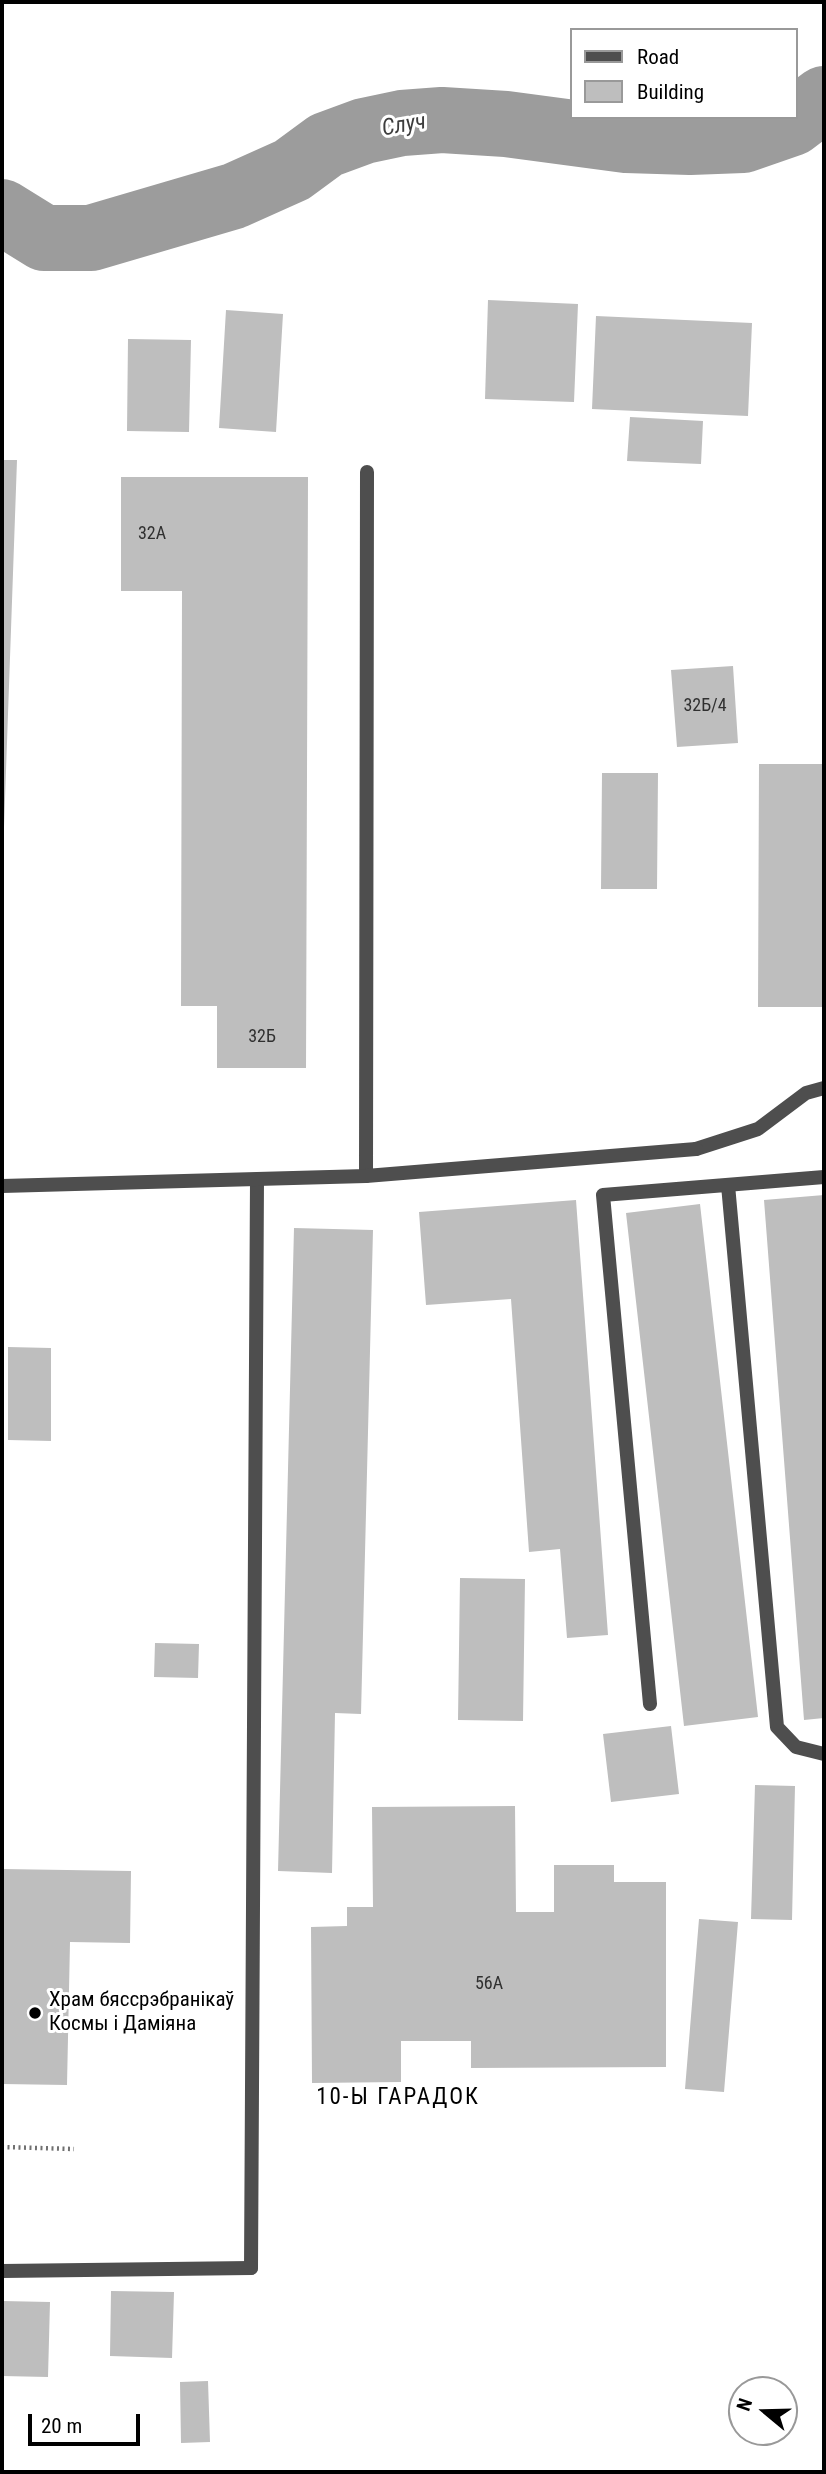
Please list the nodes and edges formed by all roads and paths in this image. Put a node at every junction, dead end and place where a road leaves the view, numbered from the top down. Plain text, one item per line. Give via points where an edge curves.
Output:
1 (367, 472) dead end
2 (824, 1088) edge
3 (366, 1176) junction
4 (824, 1177) edge
5 (257, 1180) junction
6 (728, 1185) junction
7 (2, 1186) edge
8 (650, 1704) dead end
9 (824, 1754) edge
10 (2, 2147) edge
11 (74, 2149) dead end
12 (2, 2271) edge

1 - 3 street
2 - 3 street via 806,1093 758,1129 696,1149
3 - 5 street
4 - 6 street
5 - 7 street
5 - 12 street via 251,2268
6 - 8 street via 603,1195
6 - 9 street via 777,1727 796,1747
10 - 11 path

